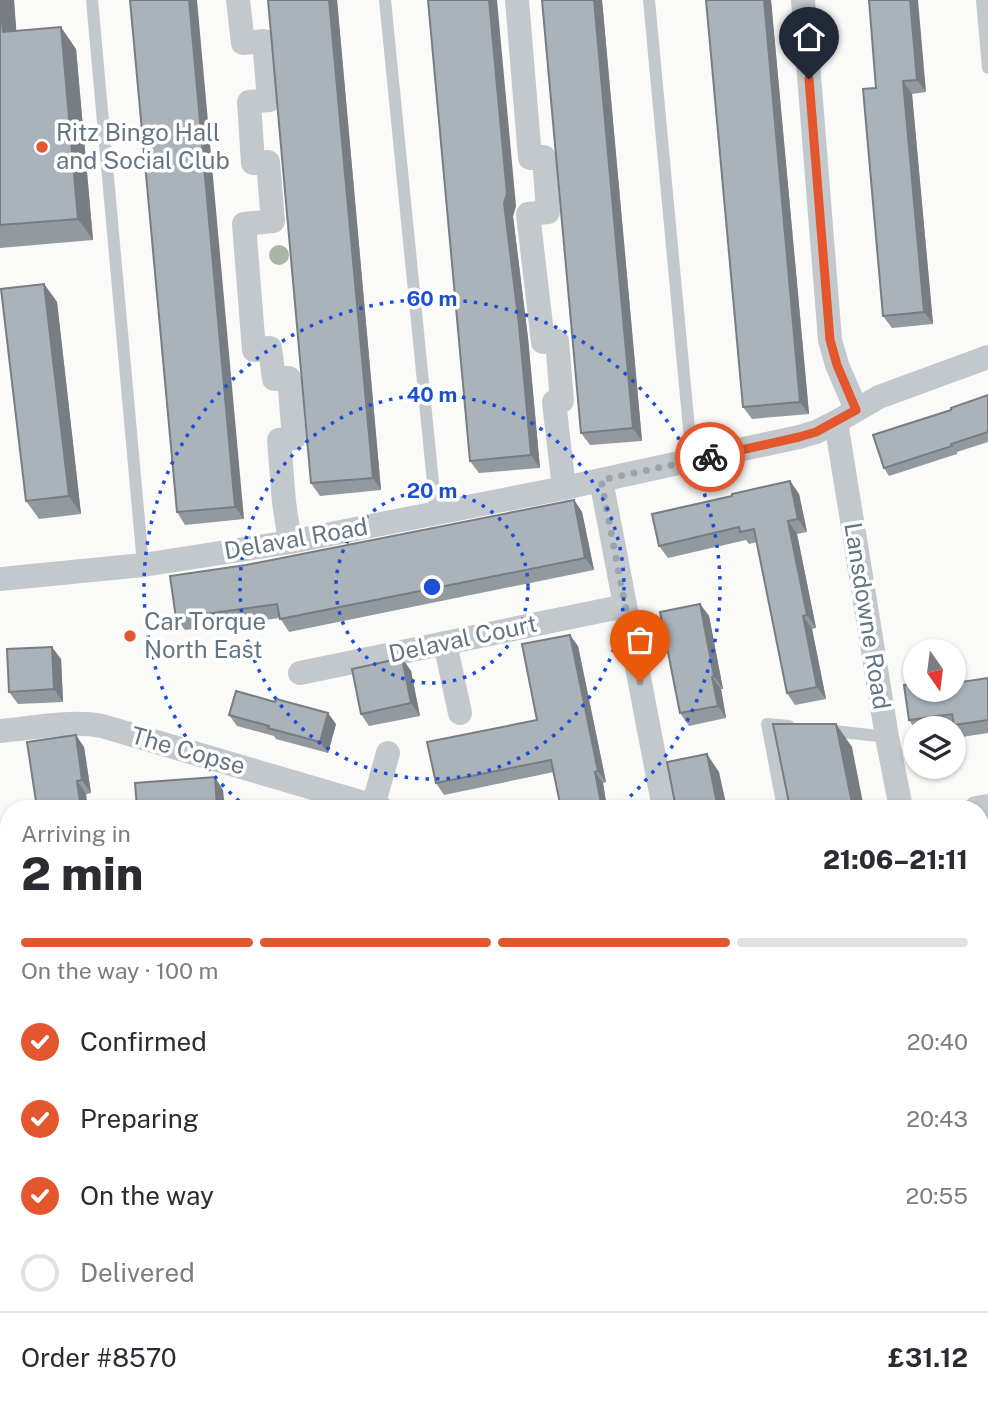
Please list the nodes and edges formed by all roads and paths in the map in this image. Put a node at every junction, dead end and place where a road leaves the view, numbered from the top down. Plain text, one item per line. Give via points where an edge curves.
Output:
1 (92, 0) edge
2 (238, 0) edge
3 (385, 0) edge
4 (517, 0) edge
5 (649, 0) edge
6 (803, 0) edge
7 (982, 0) edge
8 (988, 68) edge
9 (988, 357) edge
10 (846, 416) junction
11 (692, 461) junction
12 (601, 480) junction
13 (564, 488) junction
14 (436, 513) junction
15 (290, 542) junction
16 (143, 565) junction
17 (0, 579) edge
18 (625, 606) junction
19 (444, 643) junction
20 (300, 673) dead end
21 (460, 713) dead end
22 (0, 731) edge
23 (887, 737) junction
24 (388, 753) dead end
25 (353, 800) edge
26 (378, 800) edge
27 (662, 800) edge
28 (781, 800) edge
29 (899, 800) edge

1 - 16 lane
2 - 15 street via 243,43 264,41 269,100 249,102 253,163 268,162 273,221 244,224 254,349 270,348 274,379 289,378 294,438 278,440
3 - 14 lane
4 - 13 street via 530,158 544,157 548,212 528,214 542,342 557,341 562,401 554,402
5 - 11 lane
6 - 10 street, Lansdowne Road via 830,340
7 - 8 lane
9 - 10 street, Delaval Road via 878,397
10 - 11 street, Delaval Road via 799,437
10 - 23 street, Lansdowne Road
11 - 12 street, Delaval Road
12 - 13 street, Delaval Road
12 - 18 street
13 - 14 street, Delaval Road
14 - 15 street, Delaval Road
15 - 16 street, Delaval Road
16 - 17 street, Delaval Road
18 - 19 street, Delaval Court
18 - 27 street
19 - 20 street, Delaval Court
19 - 21 street
22 - 25 street, The Copse via 102,726
23 - 28 lane via 767,724
23 - 29 street, Lansdowne Road
24 - 26 street, The Copse

